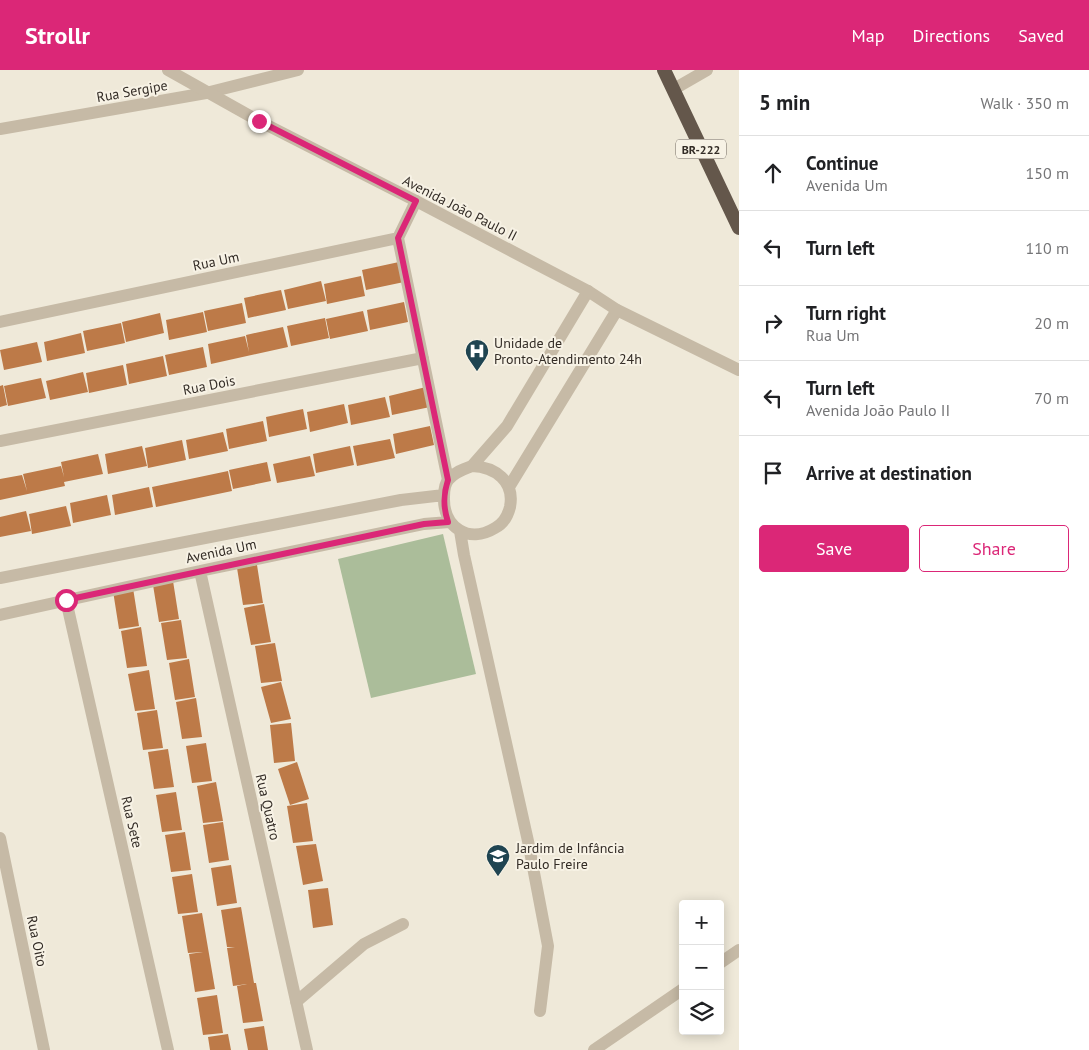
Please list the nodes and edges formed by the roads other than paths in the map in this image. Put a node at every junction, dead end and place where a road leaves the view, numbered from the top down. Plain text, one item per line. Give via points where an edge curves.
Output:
1 (168, 70) edge
2 (298, 70) edge
3 (664, 70) edge
4 (707, 70) edge
5 (674, 89) junction
6 (206, 93) junction
7 (0, 130) edge
8 (416, 201) junction
9 (739, 228) edge
10 (398, 238) junction
11 (588, 291) junction
12 (617, 310) junction
13 (0, 322) edge
14 (423, 358) junction
15 (739, 370) edge
16 (0, 441) edge
17 (472, 466) junction
18 (448, 480) junction
19 (509, 487) junction
20 (444, 495) junction
21 (448, 522) junction
22 (460, 532) junction
23 (200, 571) junction
24 (0, 578) edge
25 (66, 600) junction
26 (0, 616) edge
27 (0, 838) edge
28 (403, 924) dead end
29 (739, 950) edge
30 (724, 960) edge
31 (680, 990) edge
32 (296, 1002) junction
33 (540, 1010) dead end
34 (44, 1050) edge
35 (168, 1050) edge
36 (307, 1050) edge
37 (594, 1050) edge

1 - 6 street, Avenida João Paulo II
2 - 6 street, Rua Sergipe
3 - 5 highway, BR-222
4 - 5 street
5 - 9 highway, BR-222
6 - 7 street, Rua Sergipe
6 - 8 street, Avenida João Paulo II
8 - 10 street
8 - 11 street, Avenida João Paulo II
10 - 13 street, Rua Um
10 - 14 street
11 - 12 street, Avenida João Paulo II
11 - 17 street via 507,426
12 - 15 street, Avenida João Paulo II
12 - 19 street
14 - 16 street, Rua Dois
14 - 18 street
17 - 18 street
17 - 19 street via 494,471
18 - 20 street
19 - 22 street via 510,509 498,526 478,534
20 - 21 street
20 - 24 street, Avenida Um via 402,500
21 - 22 street
21 - 23 street, Avenida Um via 424,524
22 - 33 street via 548,946
23 - 25 street, Avenida Um
23 - 32 street, Rua Quatro
25 - 26 street, Avenida Um
25 - 35 street, Rua Sete
27 - 34 street, Rua Oito
28 - 32 street via 364,944
29 - 30 street
31 - 37 street
32 - 36 street, Rua Quatro

